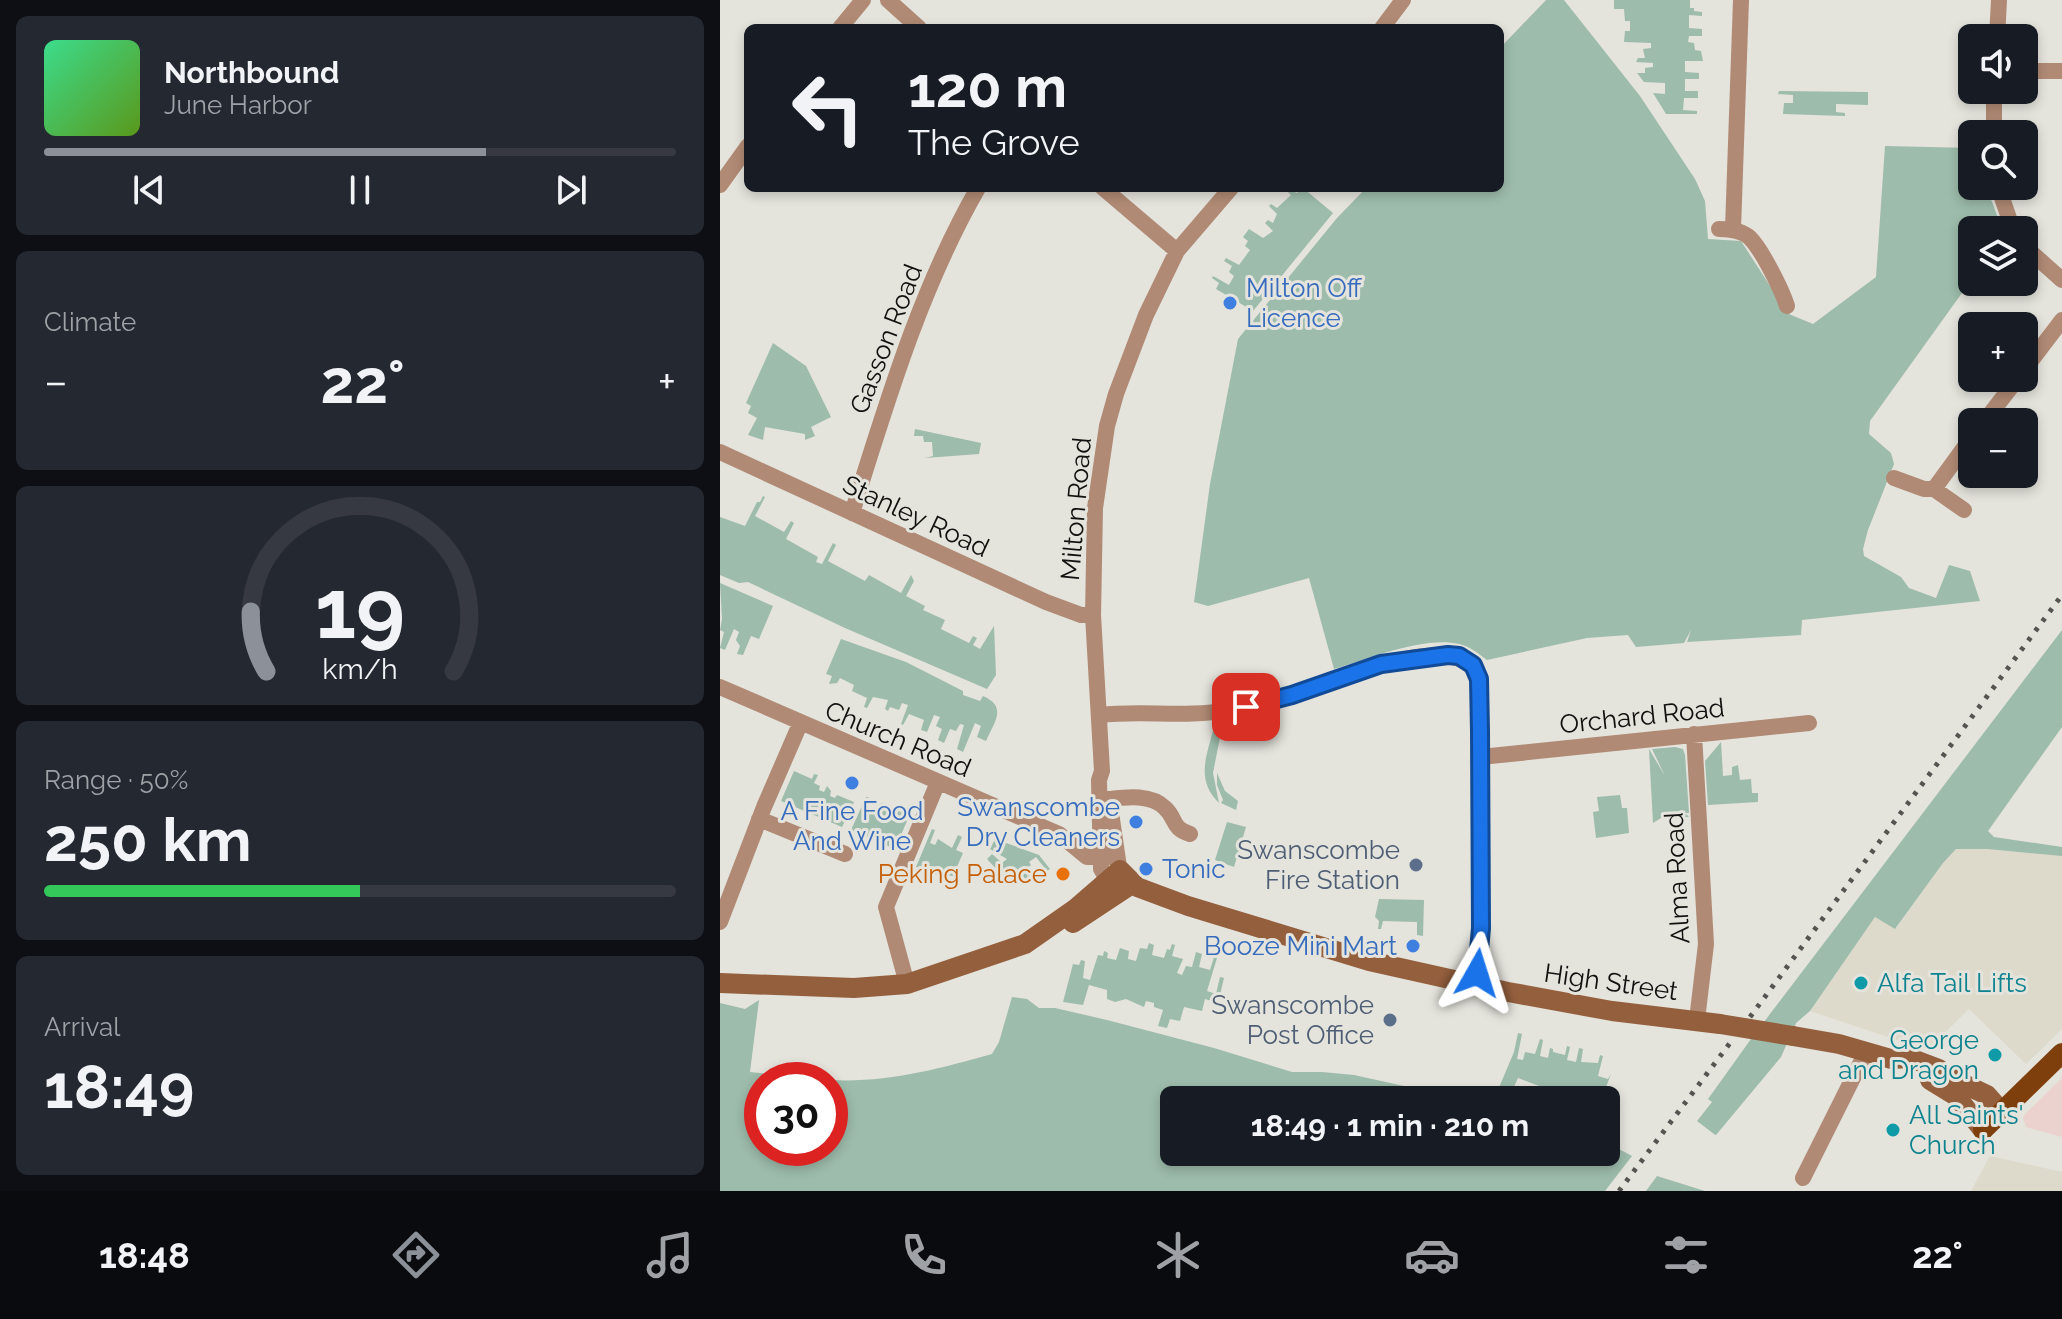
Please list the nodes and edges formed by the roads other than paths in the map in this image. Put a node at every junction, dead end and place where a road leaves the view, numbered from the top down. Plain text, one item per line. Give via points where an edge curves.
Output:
1 (863, 0) edge
2 (888, 0) edge
3 (1403, 0) edge
4 (1741, 0) edge
5 (1999, 0) edge
6 (843, 24) edge
7 (915, 24) edge
8 (1385, 24) edge
9 (1998, 24) edge
10 (2038, 71) edge
11 (2062, 71) edge
12 (744, 152) edge
13 (720, 185) edge
14 (976, 192) edge
15 (1108, 192) edge
16 (1228, 192) edge
17 (1177, 251) junction
18 (2038, 259) edge
19 (2062, 280) edge
20 (1787, 306) dead end
21 (2062, 320) edge
22 (2038, 352) edge
23 (2007, 392) edge
24 (1995, 408) edge
25 (720, 452) edge
26 (1958, 456) edge
27 (1894, 478) dead end
28 (1934, 489) junction
29 (1964, 510) dead end
30 (852, 513) junction
31 (1093, 615) junction
32 (720, 687) edge
33 (1100, 715) junction
34 (1809, 723) dead end
35 (800, 724) junction
36 (1694, 734) junction
37 (1481, 757) junction
38 (1102, 771) junction
39 (938, 782) junction
40 (1109, 799) junction
41 (759, 819) junction
42 (1059, 834) junction
43 (1190, 834) dead end
44 (1107, 840) junction
45 (845, 854) dead end
46 (1116, 873) junction
47 (720, 922) edge
48 (720, 983) edge
49 (907, 984) junction
50 (1475, 984) junction
51 (1697, 1020) junction
52 (1866, 1052) junction
53 (2062, 1053) edge
54 (1891, 1059) junction
55 (1999, 1115) junction
56 (1803, 1178) dead end

1 - 6 street
2 - 7 street
3 - 8 street
4 - 20 street via 1726,229 1751,239
5 - 9 street
10 - 11 street
12 - 13 street
14 - 30 street, Gasson Road via 919,314
15 - 17 street
16 - 17 street, Milton Road
17 - 31 street, Milton Road via 1146,315 1107,426 1095,499
18 - 19 street
21 - 22 street
23 - 24 street
25 - 30 street, Stanley Road
26 - 28 street
27 - 28 street
28 - 29 street
30 - 31 street, Stanley Road via 1046,602
31 - 33 street, Milton Road
32 - 35 street, Church Road
33 - 37 street via 1227,710 1292,695 1365,669 1455,655 1471,663 1478,675
33 - 38 street, Milton Road
34 - 36 street, Orchard Road
35 - 39 street, Church Road
35 - 41 street
36 - 37 street, Orchard Road
36 - 51 street, Alma Road via 1706,944
37 - 50 street via 1481,942
38 - 40 street, Milton Road
38 - 44 street, Milton Road
39 - 42 street, Church Road
39 - 49 street via 886,907
40 - 43 street via 1157,802 1178,829
40 - 44 street, Milton Road
41 - 45 street
41 - 47 street
42 - 44 street, Church Road
42 - 46 street, Church Road
44 - 46 street, Milton Road
46 - 49 main road via 1029,942
46 - 50 main road, High Street via 1188,906 1364,960
48 - 49 main road via 854,988
50 - 51 main road, High Street via 1612,1011
51 - 52 main road, High Street, bridge
52 - 54 main road, High Street
52 - 56 street
53 - 55 main road
54 - 55 main road, High Street
54 - 55 main road, High Street via 1910,1058 1949,1069

